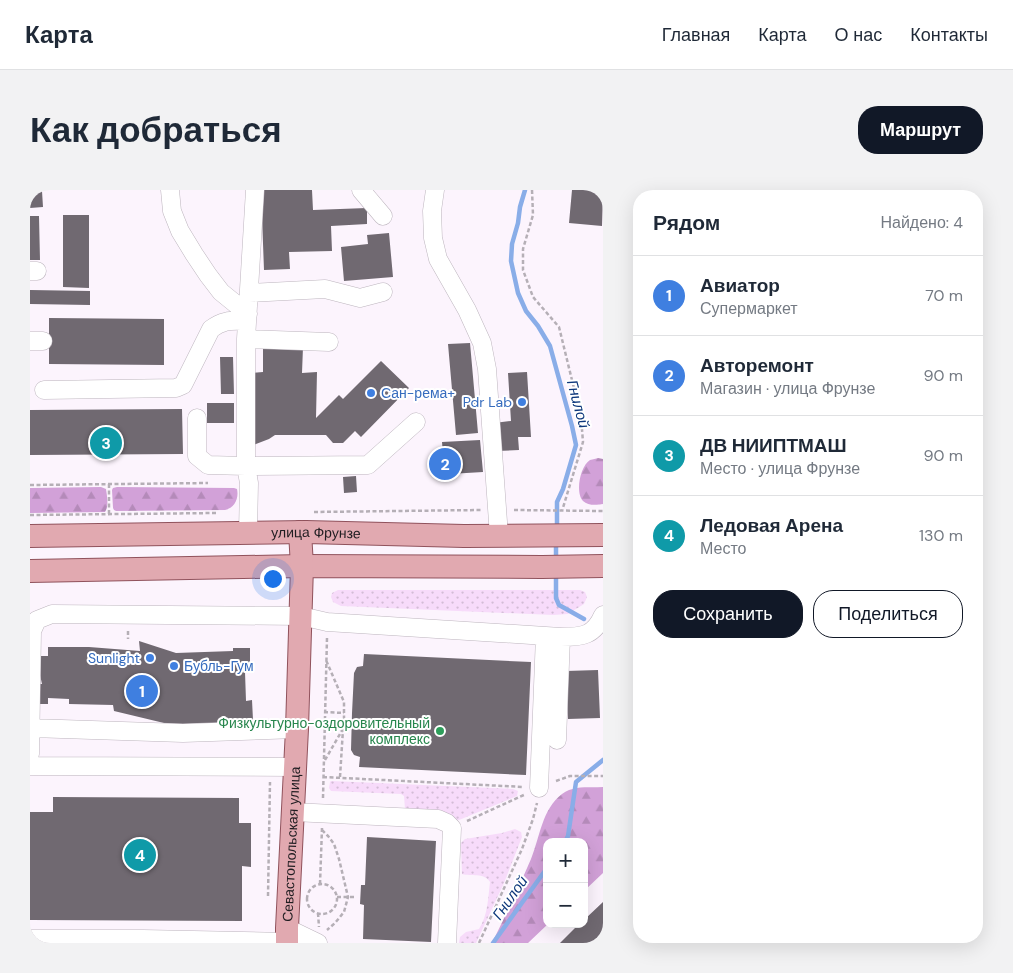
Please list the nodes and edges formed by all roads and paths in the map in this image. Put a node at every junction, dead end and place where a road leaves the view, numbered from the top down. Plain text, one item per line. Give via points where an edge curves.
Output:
1 (170, 190) edge
2 (256, 190) edge
3 (361, 190) edge
4 (435, 190) edge
5 (532, 190) edge
6 (383, 216) dead end
7 (383, 292) dead end
8 (249, 293) junction
9 (248, 317) junction
10 (246, 339) junction
11 (329, 342) dead end
12 (44, 390) dead end
13 (197, 418) dead end
14 (416, 422) dead end
15 (246, 466) junction
16 (209, 483) dead end
17 (109, 484) junction
18 (30, 485) edge
19 (548, 510) dead end
20 (562, 511) junction
21 (603, 511) edge
22 (109, 514) dead end
23 (300, 532) junction
24 (248, 533) junction
25 (603, 535) edge
26 (30, 536) edge
27 (500, 536) junction
28 (302, 566) junction
29 (603, 566) edge
30 (30, 571) edge
31 (603, 614) edge
32 (300, 616) junction
33 (327, 622) junction
34 (553, 636) junction
35 (326, 659) junction
36 (324, 712) junction
37 (344, 713) junction
38 (344, 727) junction
39 (31, 728) edge
40 (297, 729) junction
41 (557, 740) dead end
42 (30, 754) edge
43 (324, 762) junction
44 (30, 766) edge
45 (270, 766) junction
46 (295, 767) junction
47 (323, 776) junction
48 (603, 776) edge
49 (340, 777) junction
50 (539, 788) junction
51 (293, 812) junction
52 (323, 822) junction
53 (452, 828) junction
54 (320, 884) junction
55 (337, 897) junction
56 (348, 897) junction
57 (356, 897) dead end
58 (268, 902) dead end
59 (287, 938) edge
60 (321, 938) edge
61 (30, 939) edge
62 (143, 941) edge
63 (447, 943) edge
64 (480, 943) edge

1 - 9 lane via 172,211 194,254 221,292
2 - 8 lane
3 - 6 lane
4 - 27 lane via 432,238 438,259 482,343 487,369
5 - 20 path via 533,215 523,249 523,270 532,297 559,327 581,417 583,442
7 - 8 lane via 360,298 325,289
8 - 9 lane
9 - 10 lane
9 - 12 lane via 219,322 211,329 183,384 176,388
10 - 11 lane
10 - 15 lane
13 - 15 lane via 197,456 208,465
14 - 15 lane via 368,465
15 - 24 lane
16 - 17 path
17 - 18 path
17 - 22 path
19 - 20 path
20 - 21 path
23 - 24 main road, улица Фрунзе
23 - 27 main road, улица Фрунзе
23 - 28 main road, Севастопольская улица
24 - 26 main road, улица Фрунзе
25 - 27 main road, улица Фрунзе
28 - 29 main road
28 - 30 main road
28 - 32 main road, Севастопольская улица
31 - 34 lane via 591,631 581,637
32 - 33 lane
32 - 39 lane via 52,614 37,620 32,631
32 - 40 main road, Севастопольская улица
33 - 34 lane
33 - 35 path
34 - 41 lane
34 - 50 lane
35 - 36 path
35 - 37 path via 344,702
36 - 37 path
36 - 43 path
37 - 38 path
38 - 43 path
38 - 49 path
39 - 40 lane via 183,733
39 - 42 lane
40 - 46 main road, Севастопольская улица
43 - 47 path
44 - 45 lane
45 - 46 lane
45 - 58 path
46 - 51 main road, Севастопольская улица
47 - 49 path
47 - 52 path
48 - 50 path via 570,776
49 - 50 path
50 - 53 path
50 - 64 path via 537,805 522,849
51 - 52 lane
51 - 59 main road, Севастопольская улица
52 - 53 lane via 438,819
52 - 54 path
52 - 56 path via 334,844
53 - 63 lane
54 - 55 path via 331,886
54 - 55 path via 307,895 307,902 314,911 322,914 331,911
55 - 56 path
56 - 57 path
56 - 60 path via 344,912
59 - 60 lane
59 - 62 lane
61 - 62 lane

